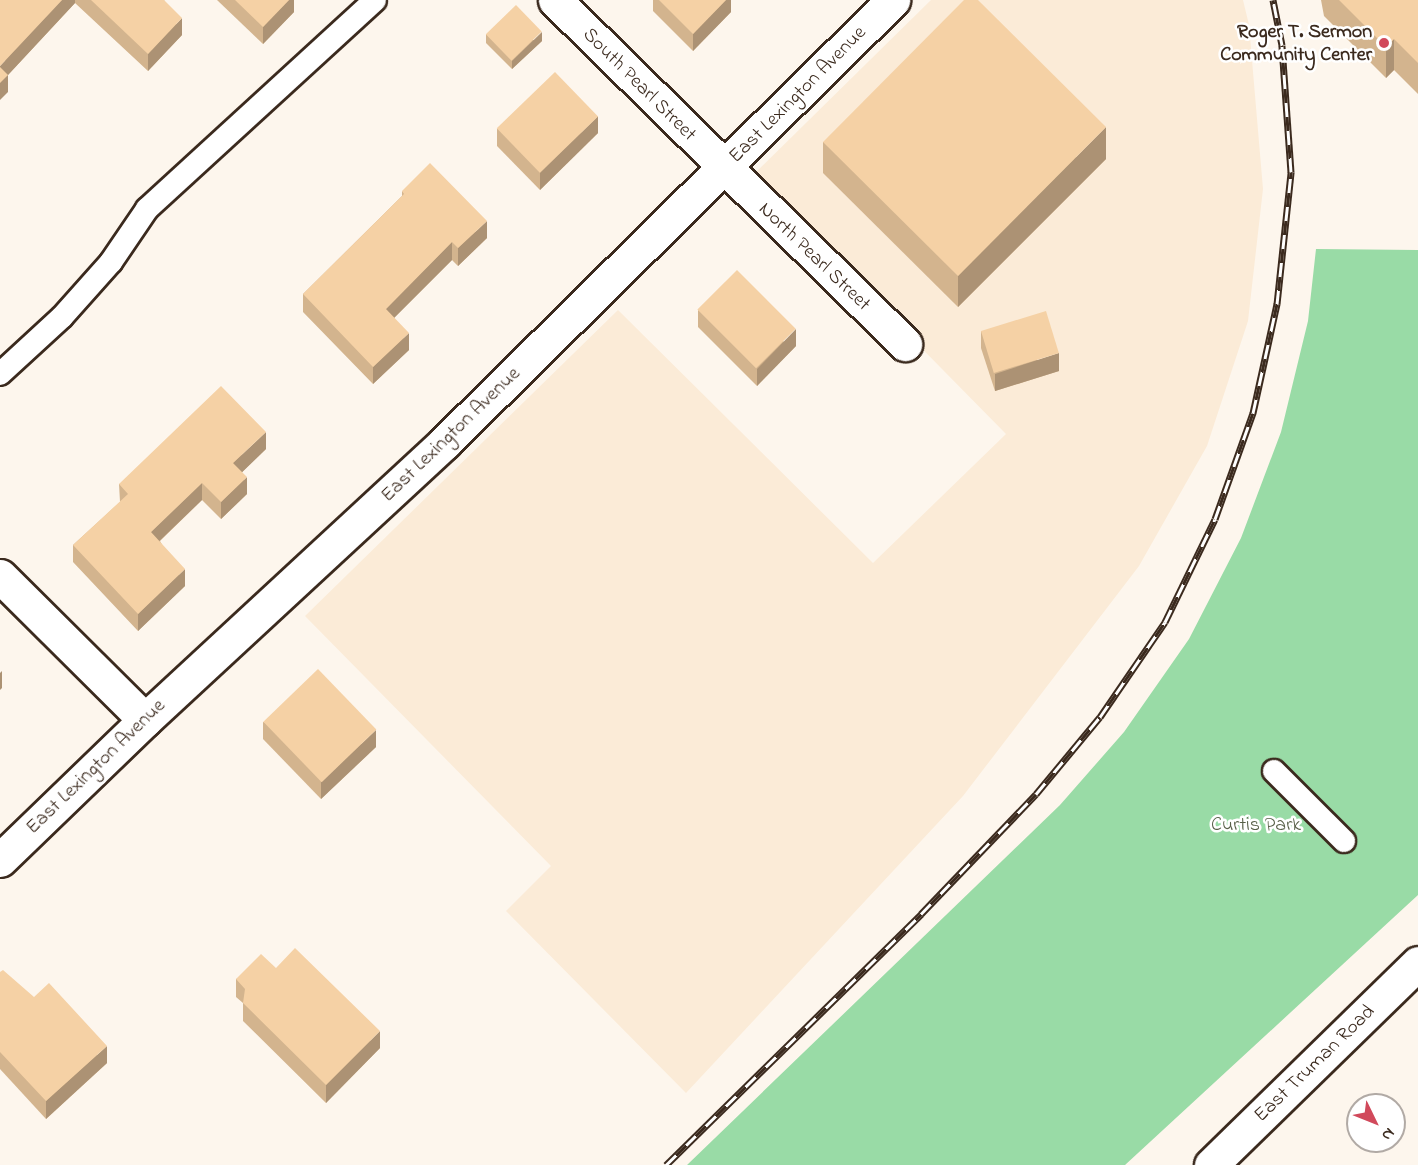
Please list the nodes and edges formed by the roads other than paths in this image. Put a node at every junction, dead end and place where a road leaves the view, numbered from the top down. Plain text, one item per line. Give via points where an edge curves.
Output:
1 (375, 0) edge
2 (555, 0) edge
3 (893, 0) edge
4 (724, 170) junction
5 (905, 345) dead end
6 (0, 374) edge
7 (0, 576) edge
8 (144, 720) junction
9 (1274, 771) dead end
10 (1344, 841) dead end
11 (0, 860) edge
12 (1418, 963) edge
13 (1211, 1165) edge

1 - 6 lane via 147,209 104,270 62,317
2 - 4 street, South Pearl Street
3 - 4 street, East Lexington Avenue
4 - 5 street, North Pearl Street
4 - 8 street, East Lexington Avenue via 444,443
7 - 8 street
8 - 11 street, East Lexington Avenue
9 - 10 lane
12 - 13 street, East Truman Road

